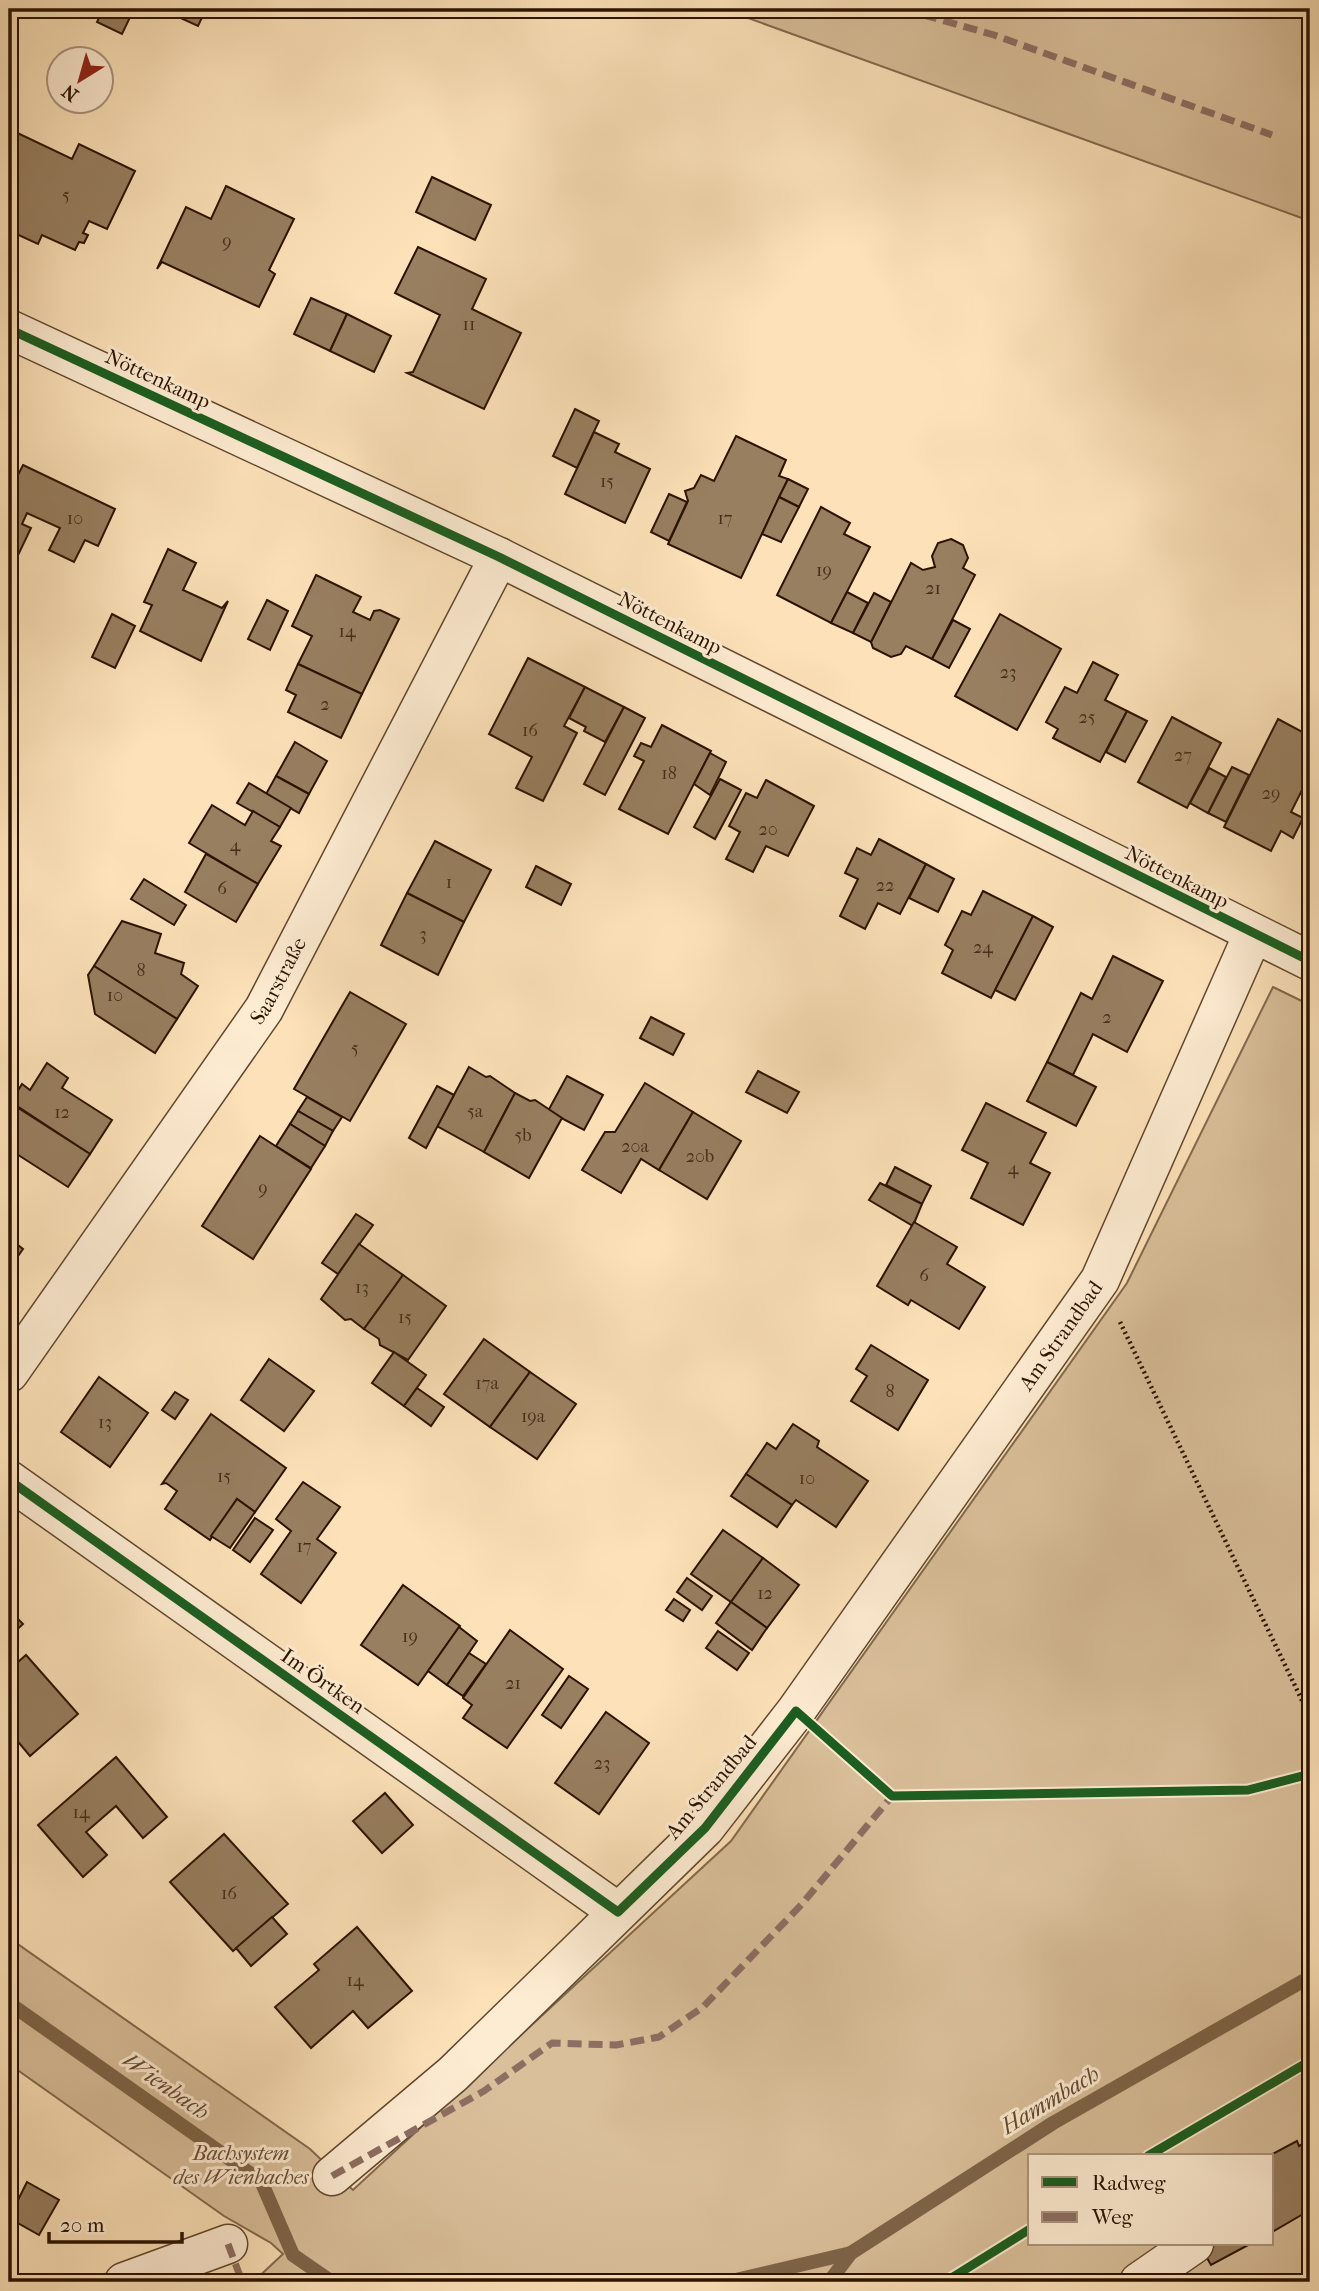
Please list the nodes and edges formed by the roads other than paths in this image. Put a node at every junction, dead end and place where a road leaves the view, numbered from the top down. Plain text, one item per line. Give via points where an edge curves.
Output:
1 (9, 329) edge
2 (499, 557) junction
3 (1253, 934) junction
4 (1310, 961) edge
5 (9, 1373) edge
6 (9, 1480) edge
7 (618, 1912) junction
8 (332, 2176) dead end
9 (228, 2244) dead end
10 (1191, 2246) edge
11 (124, 2282) edge
12 (1139, 2282) edge

1 - 2 street, Nöttenkamp
2 - 3 street, Nöttenkamp
2 - 5 street, Saarstraße via 264,1009
3 - 4 street, Nöttenkamp
3 - 7 street, Am Strandbad via 1100,1280 796,1711 705,1828
6 - 7 street, Im Örtken
7 - 8 street, Am Strandbad via 453,2074
9 - 11 street
10 - 12 street

